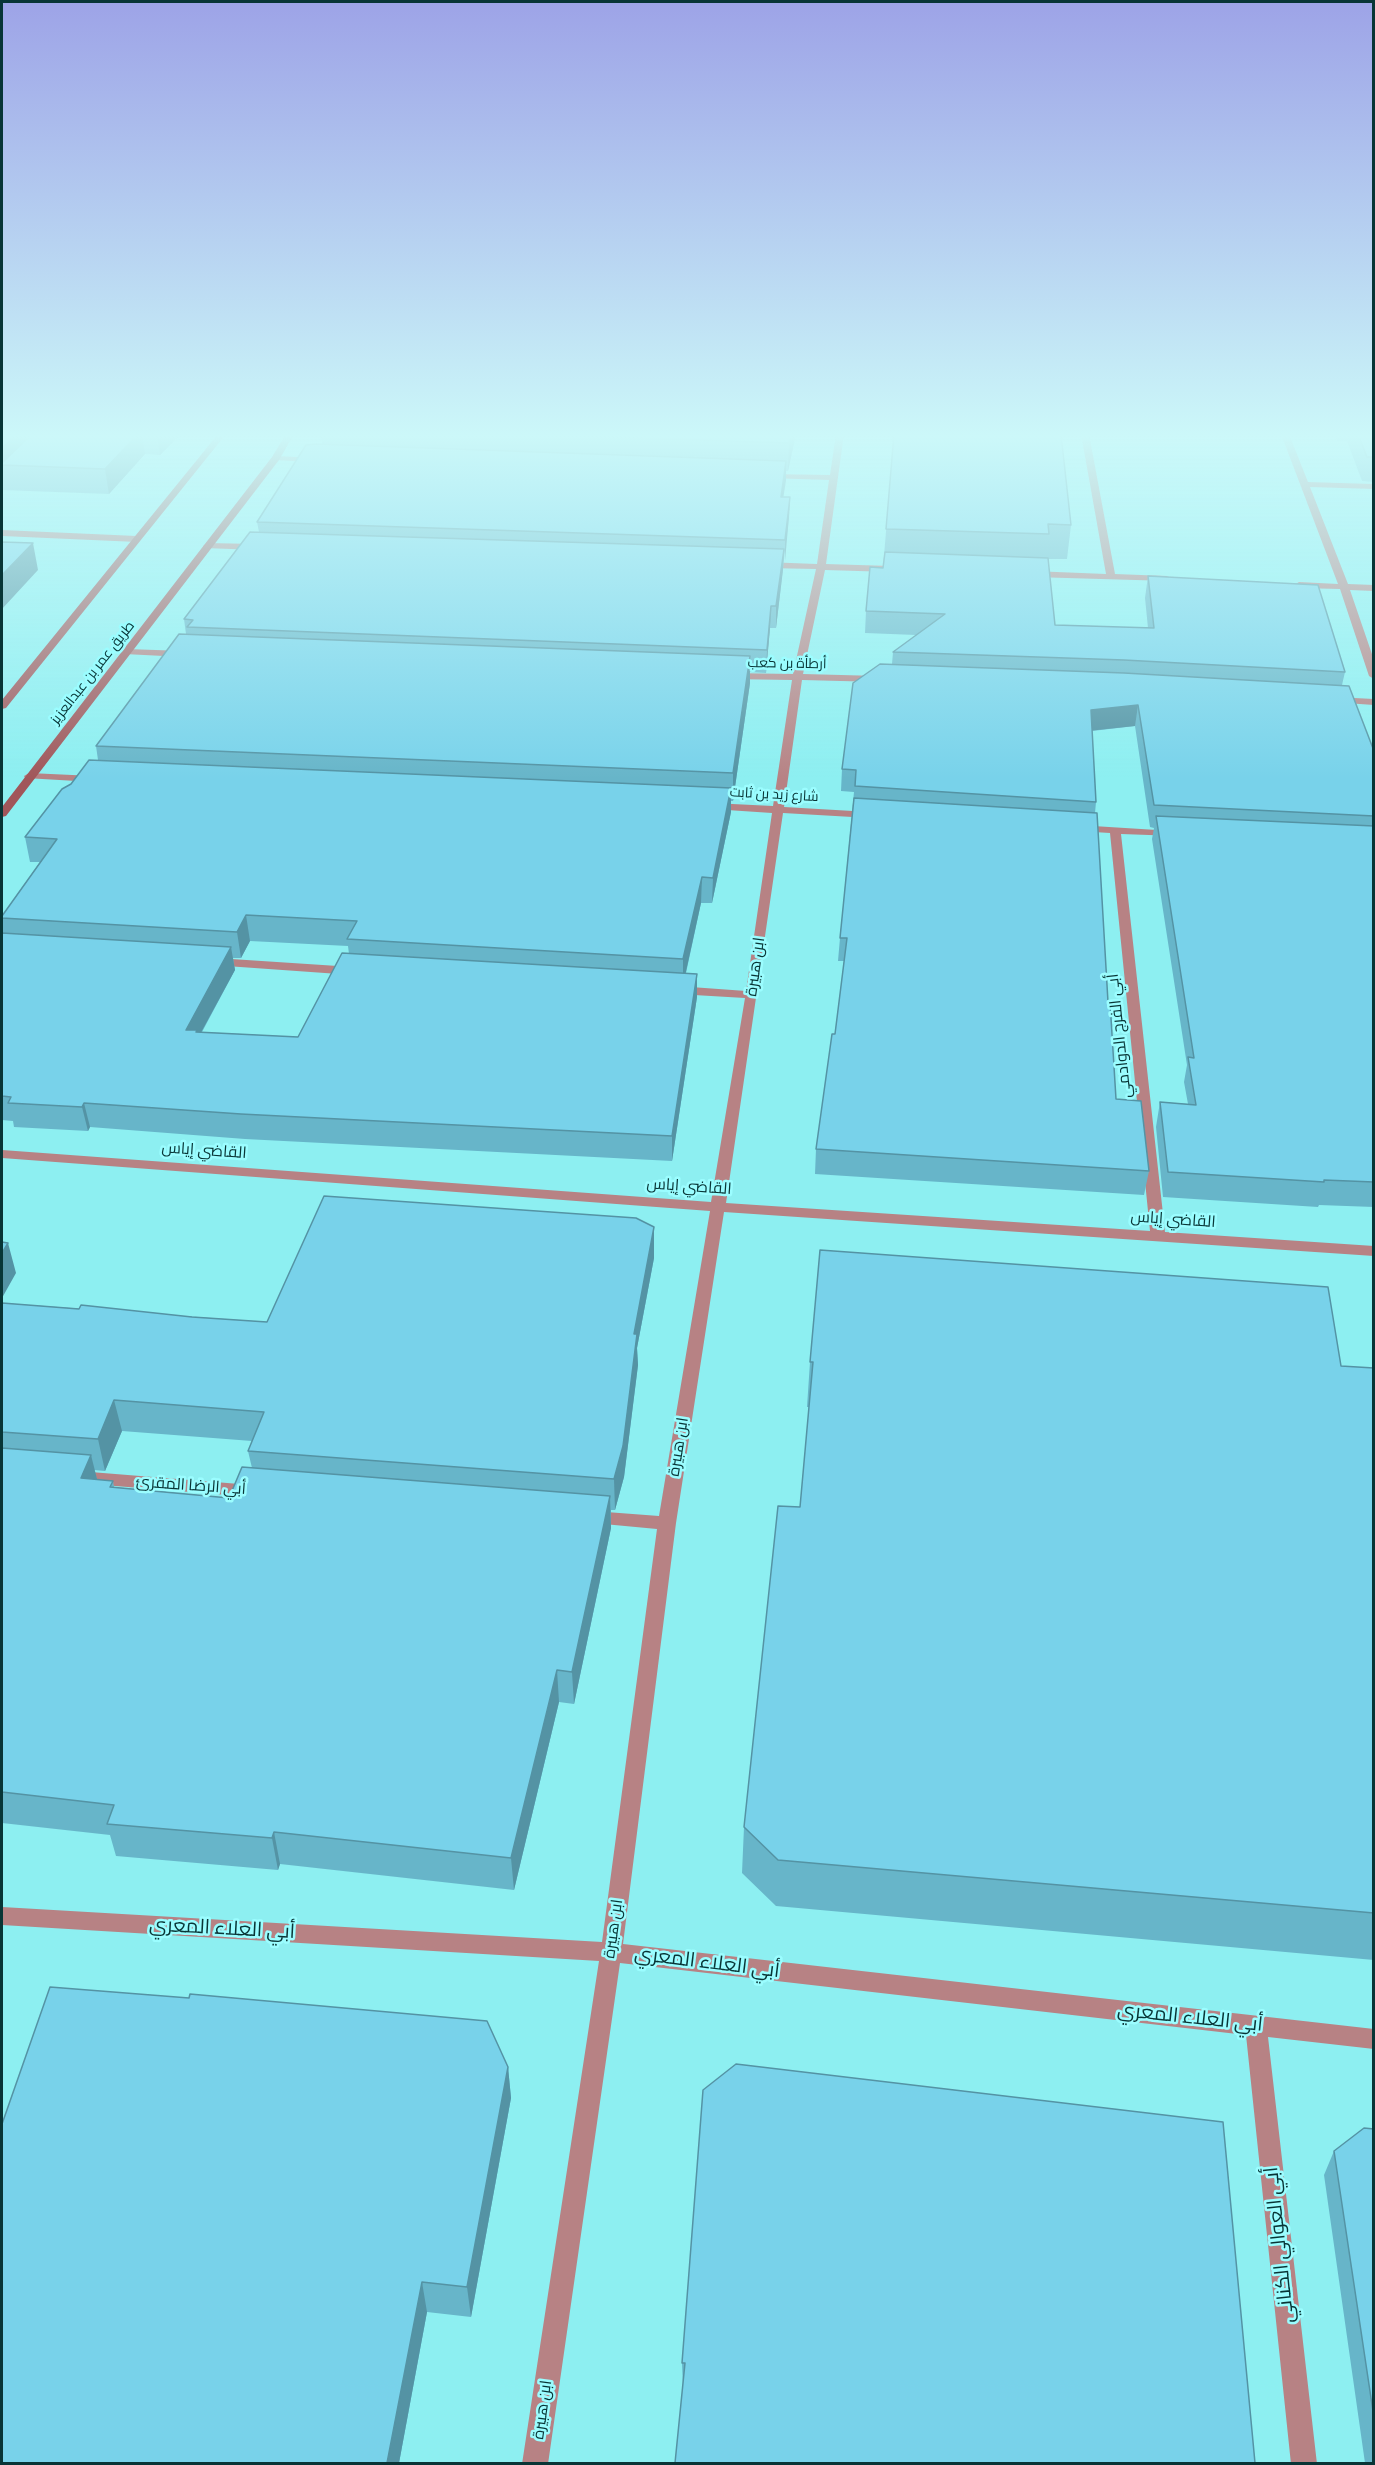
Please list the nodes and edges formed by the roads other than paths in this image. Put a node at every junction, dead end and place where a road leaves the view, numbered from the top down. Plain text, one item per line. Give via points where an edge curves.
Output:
1 (129, 549) edge
2 (205, 549) edge
3 (824, 549) edge
4 (1106, 549) edge
5 (1329, 549) edge
6 (750, 565) edge
7 (821, 567) junction
8 (902, 570) edge
9 (1018, 573) edge
10 (1111, 576) junction
11 (1181, 579) edge
12 (1286, 584) edge
13 (1344, 587) junction
14 (1374, 588) edge
15 (128, 652) junction
16 (199, 654) edge
17 (713, 676) edge
18 (1374, 676) edge
19 (797, 679) junction
20 (885, 679) edge
21 (1328, 700) edge
22 (1374, 702) edge
23 (2, 706) edge
24 (30, 776) junction
25 (101, 780) edge
26 (695, 806) edge
27 (778, 809) junction
28 (2, 814) edge
29 (883, 816) edge
30 (1069, 828) edge
31 (1115, 831) junction
32 (1186, 834) edge
33 (204, 962) edge
34 (371, 972) edge
35 (668, 990) edge
36 (752, 995) junction
37 (2, 1154) edge
38 (718, 1207) junction
39 (1158, 1238) junction
40 (1374, 1251) edge
41 (61, 1476) edge
42 (275, 1492) edge
43 (572, 1516) edge
44 (667, 1523) junction
45 (2, 1916) edge
46 (611, 1952) junction
47 (1256, 2026) junction
48 (1374, 2039) edge
49 (535, 2463) edge
50 (1304, 2463) edge

1 - 23 main road
2 - 15 main road, طريق عمر بن عبدالعزيز
3 - 7 street, ابن هبيرة
4 - 10 street
5 - 13 street
6 - 7 street
7 - 8 street
7 - 19 street, ابن هبيرة
9 - 10 street
10 - 11 street
12 - 13 street
13 - 14 street
13 - 18 street
15 - 16 street
15 - 24 main road, طريق عمر بن عبدالعزيز
17 - 19 street, أرطأة بن كعب
19 - 20 street, أرطأة بن كعب
19 - 27 street, ابن هبيرة
21 - 22 street
24 - 25 street
24 - 28 main road, طريق عمر بن عبدالعزيز
26 - 27 street, شارع زيد بن ثابت
27 - 29 street, شارع زيد بن ثابت
27 - 36 street, ابن هبيرة
30 - 31 street
31 - 32 street
31 - 39 street, أبي الفرج الدوادمي
33 - 34 street
35 - 36 street
36 - 38 street, ابن هبيرة
37 - 38 street, القاضي إياس
38 - 39 street, القاضي إياس
38 - 44 street, ابن هبيرة
39 - 40 street, القاضي إياس
41 - 42 street, أبي الرضا المقرئ
43 - 44 street
44 - 46 street, ابن هبيرة
45 - 46 street, أبي العلاء المعري
46 - 47 street, أبي العلاء المعري
46 - 49 street, ابن هبيرة
47 - 48 street, أبي العلاء المعري
47 - 50 street, أبي العوالي الكناني

